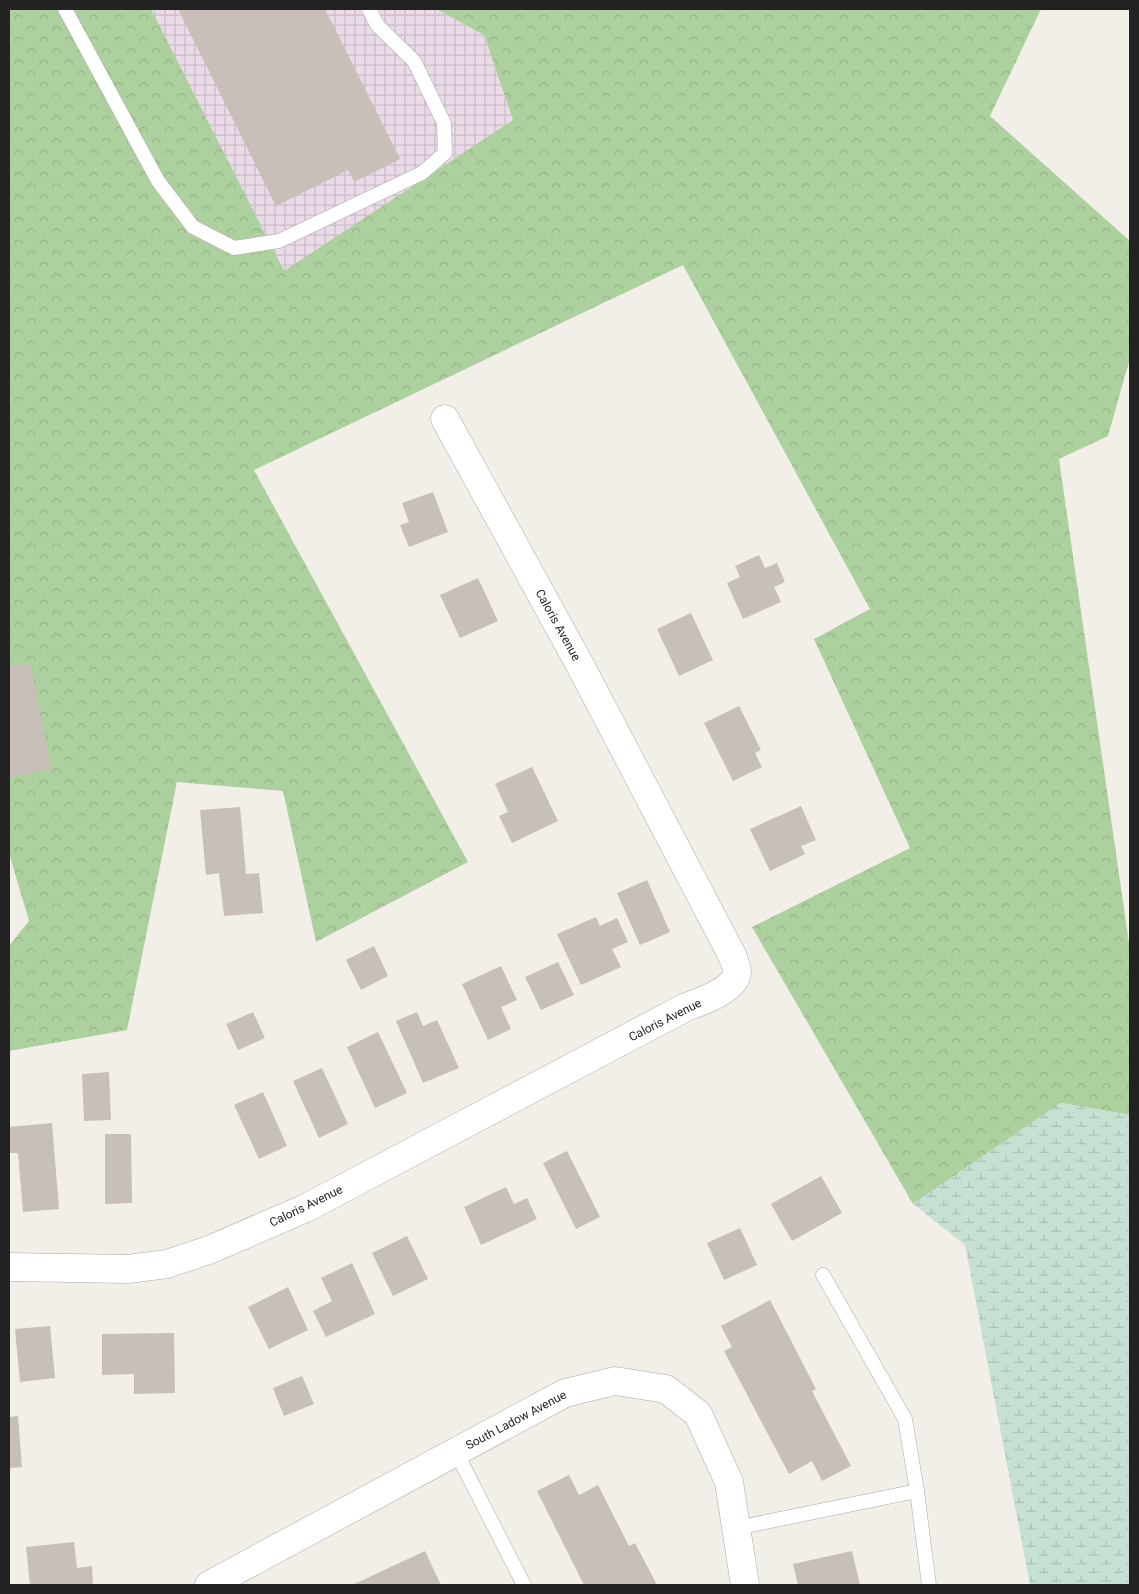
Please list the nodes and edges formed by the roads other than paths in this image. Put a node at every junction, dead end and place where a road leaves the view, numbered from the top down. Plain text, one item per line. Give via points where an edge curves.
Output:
1 (65, 9) edge
2 (368, 9) edge
3 (445, 420) dead end
4 (9, 1267) edge
5 (823, 1275) dead end
6 (456, 1452) junction
7 (917, 1490) junction
8 (736, 1528) junction
9 (209, 1585) edge
10 (524, 1585) edge
11 (745, 1585) edge
12 (929, 1585) edge

1 - 2 lane via 158,181 193,227 234,248 279,241 422,173 445,153 444,123 414,61 377,25
3 - 4 street, Caloris Avenue via 585,674 733,957 737,973 731,985 306,1208 209,1250 167,1264 128,1269
5 - 7 lane via 905,1419
6 - 8 street, South Ladow Avenue via 565,1393 615,1381 666,1389 698,1414 729,1482
6 - 9 street, South Ladow Avenue
6 - 10 lane
7 - 8 lane
7 - 12 lane
8 - 11 street, South Ladow Avenue

